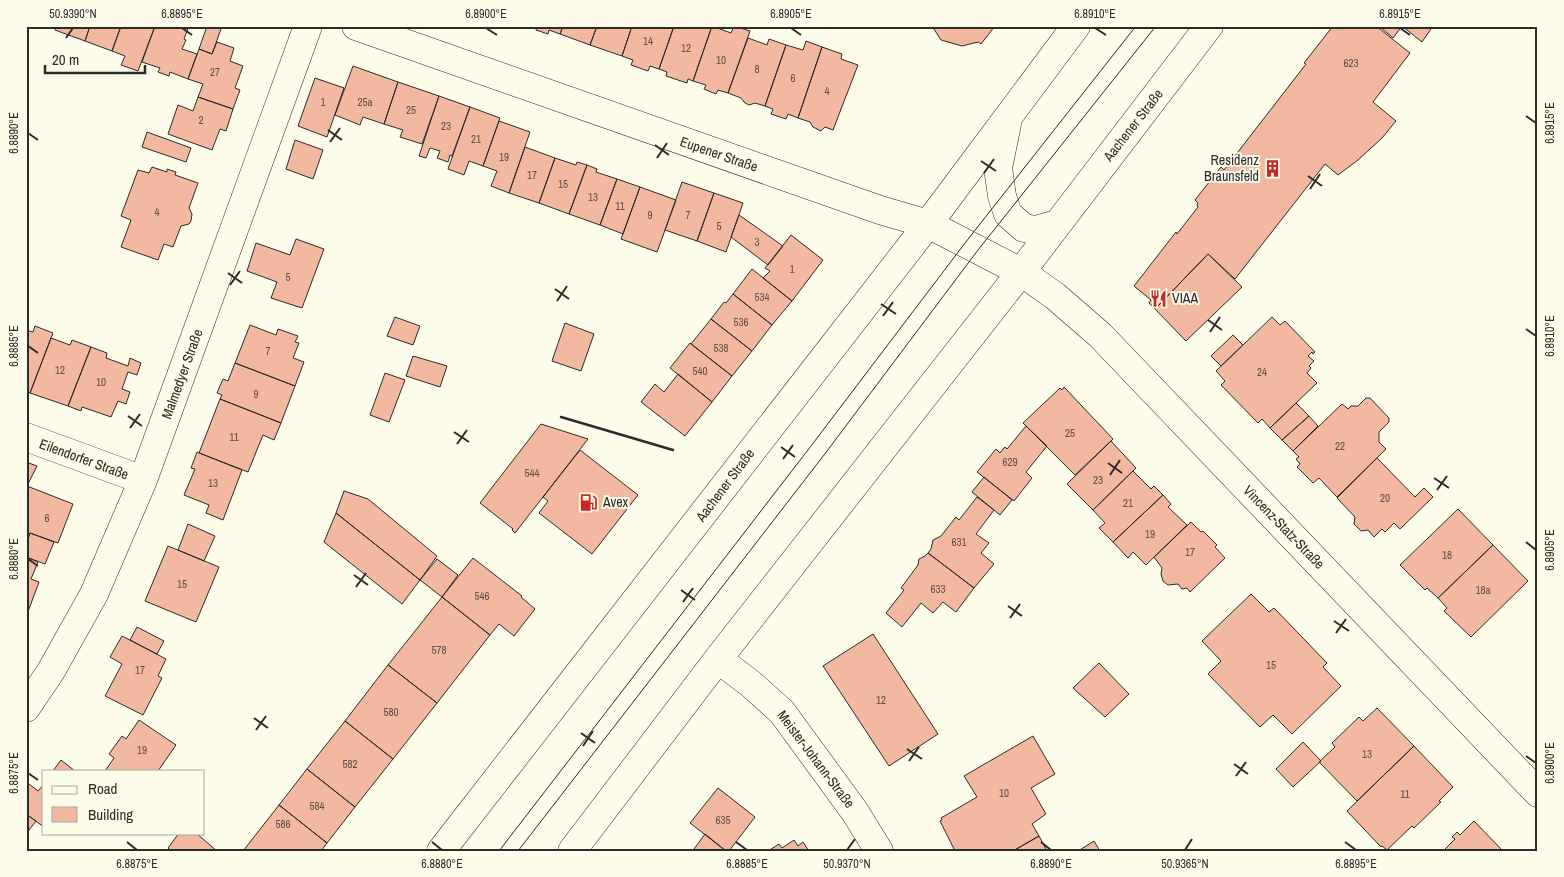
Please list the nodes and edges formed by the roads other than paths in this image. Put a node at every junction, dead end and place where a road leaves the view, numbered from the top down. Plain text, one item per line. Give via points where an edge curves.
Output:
1 (308, 26) edge
2 (356, 26) edge
3 (1076, 26) edge
4 (1209, 26) edge
5 (1008, 118) junction
6 (928, 224) junction
7 (1057, 224) junction
8 (1021, 272) junction
9 (26, 437) edge
10 (143, 480) junction
11 (718, 659) junction
12 (26, 708) edge
13 (1538, 793) edge
14 (441, 851) edge
15 (572, 851) edge
16 (878, 851) edge

1 - 10 street, Malmedyer Straße
2 - 6 street, Eupener Straße
3 - 5 street, Aachener Straße
4 - 7 street, Aachener Straße
5 - 6 street, Aachener Straße
5 - 7 street, Aachener Straße via 998,168 1008,214 1024,228 1036,230
6 - 8 street, Eupener Straße
6 - 14 street, Aachener Straße
7 - 8 street, Aachener Straße
8 - 11 street, Aachener Straße
8 - 13 street, Vincenz-Statz-Straße via 1100,335
9 - 10 street, Eilendorfer Straße
10 - 12 street, Malmedyer Straße via 94,594 51,671
11 - 15 street, Aachener Straße
11 - 16 street, Meister-Johann-Straße via 782,712 855,812

